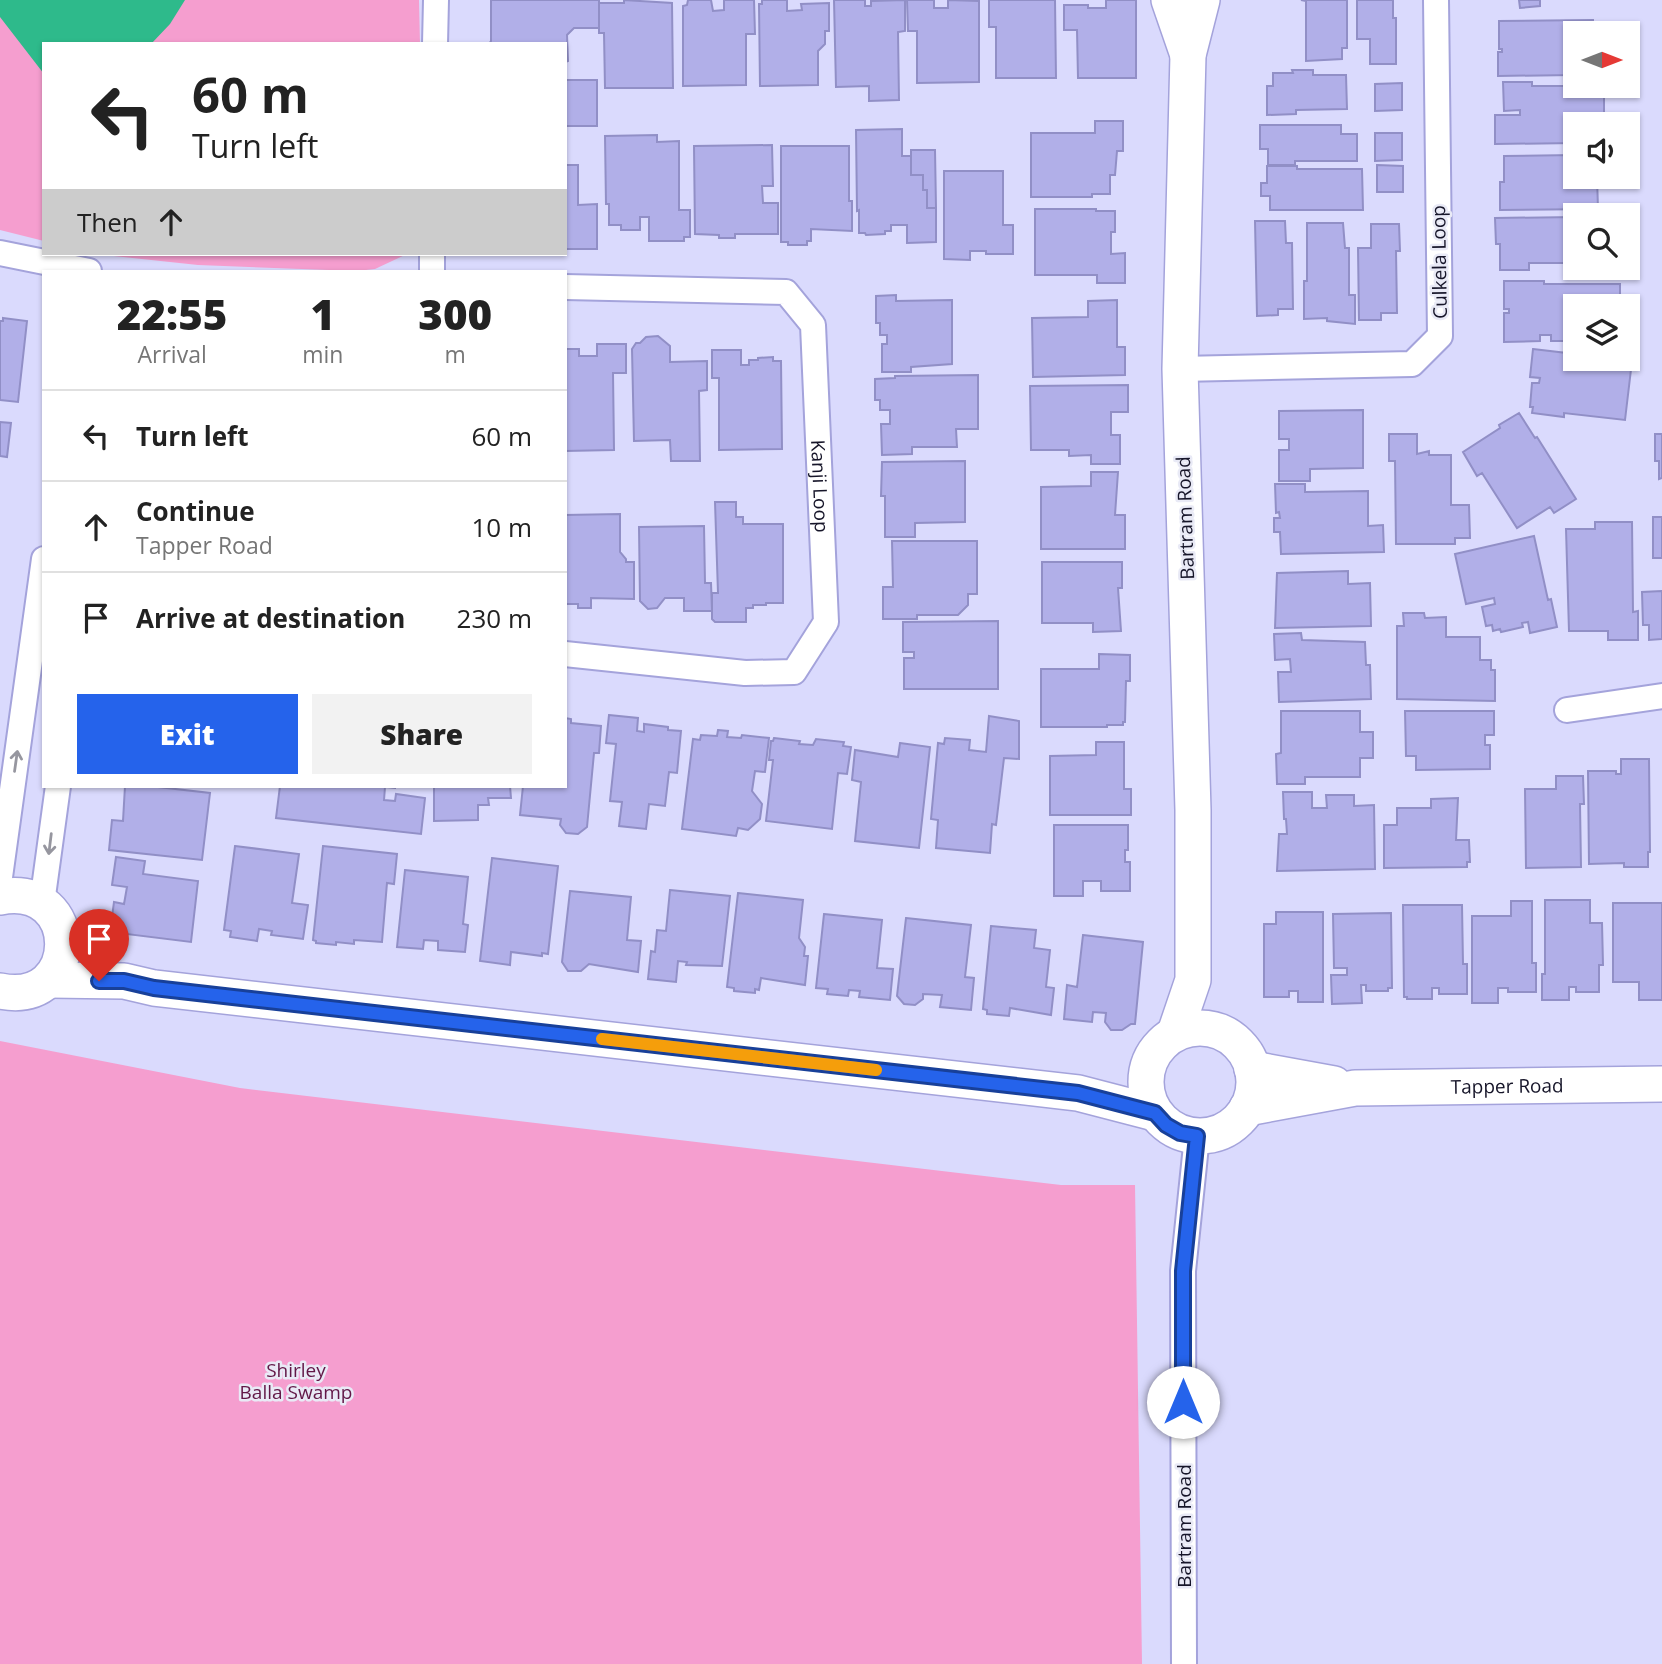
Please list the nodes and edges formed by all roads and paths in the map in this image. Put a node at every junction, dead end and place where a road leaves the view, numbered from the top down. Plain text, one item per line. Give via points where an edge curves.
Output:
1 (436, 0) edge
2 (1169, 0) edge
3 (1202, 0) edge
4 (1436, 0) edge
5 (435, 42) edge
6 (1188, 55) junction
7 (0, 253) edge
8 (84, 270) edge
9 (567, 288) edge
10 (1180, 369) junction
11 (42, 573) edge
12 (567, 654) edge
13 (1662, 696) edge
14 (1567, 710) dead end
15 (58, 788) edge
16 (0, 877) edge
17 (0, 897) edge
18 (43, 903) junction
19 (63, 932) junction
20 (49, 980) junction
21 (1194, 980) junction
22 (124, 981) junction
23 (0, 991) edge
24 (1213, 1029) junction
25 (1175, 1033) junction
26 (1252, 1069) junction
27 (1146, 1079) junction
28 (1662, 1084) edge
29 (1354, 1088) junction
30 (1100, 1098) junction
31 (1247, 1108) junction
32 (1155, 1113) junction
33 (1197, 1136) junction
34 (1184, 1664) edge

1 - 5 street
2 - 6 street, Bartram Road
3 - 6 street, Bartram Road
4 - 10 street, Culkela Loop via 1440,336 1412,364
6 - 10 street, Bartram Road
7 - 8 street
9 - 12 street, Kanji Loop via 786,292 813,325 826,622 794,672 745,673
10 - 21 street, Bartram Road
16 -> 11 street
13 - 14 street
15 -> 18 street
17 - 18 street via 13,894
18 - 19 street
19 - 20 street via 64,950
19 - 22 street
20 - 22 street
20 - 23 street via 30,992
21 - 24 street, Bartram Road
21 - 25 street, Bartram Road
22 - 30 street
24 - 25 street
24 - 26 street via 1231,1037
25 - 27 street via 1150,1060
26 - 29 street, Tapper Road
26 - 31 street
27 - 30 street
27 - 32 street
28 - 29 street, Tapper Road
29 - 31 street, Tapper Road
30 - 32 street
31 - 33 street via 1217,1134
32 - 33 street via 1180,1133
33 - 34 street, Bartram Road via 1183,1271

